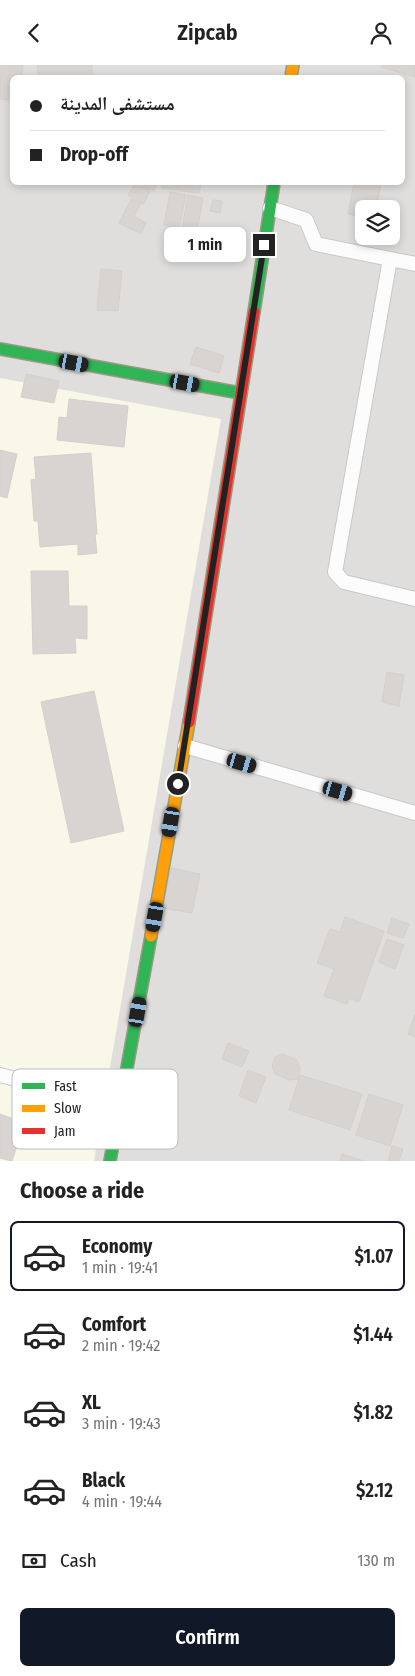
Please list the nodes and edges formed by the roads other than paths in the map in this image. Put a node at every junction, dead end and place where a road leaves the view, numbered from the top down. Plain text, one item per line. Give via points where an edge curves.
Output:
1 (274, 185) edge
2 (270, 208) junction
3 (390, 259) junction
4 (415, 264) edge
5 (0, 349) edge
6 (240, 393) junction
7 (415, 599) edge
8 (185, 746) junction
9 (415, 813) edge
10 (128, 1069) edge

1 - 2 street
2 - 3 lane via 306,220 316,244
2 - 6 street
3 - 4 lane
3 - 7 lane via 335,572 344,582
5 - 6 street
6 - 8 street
8 - 9 lane
8 - 10 street

